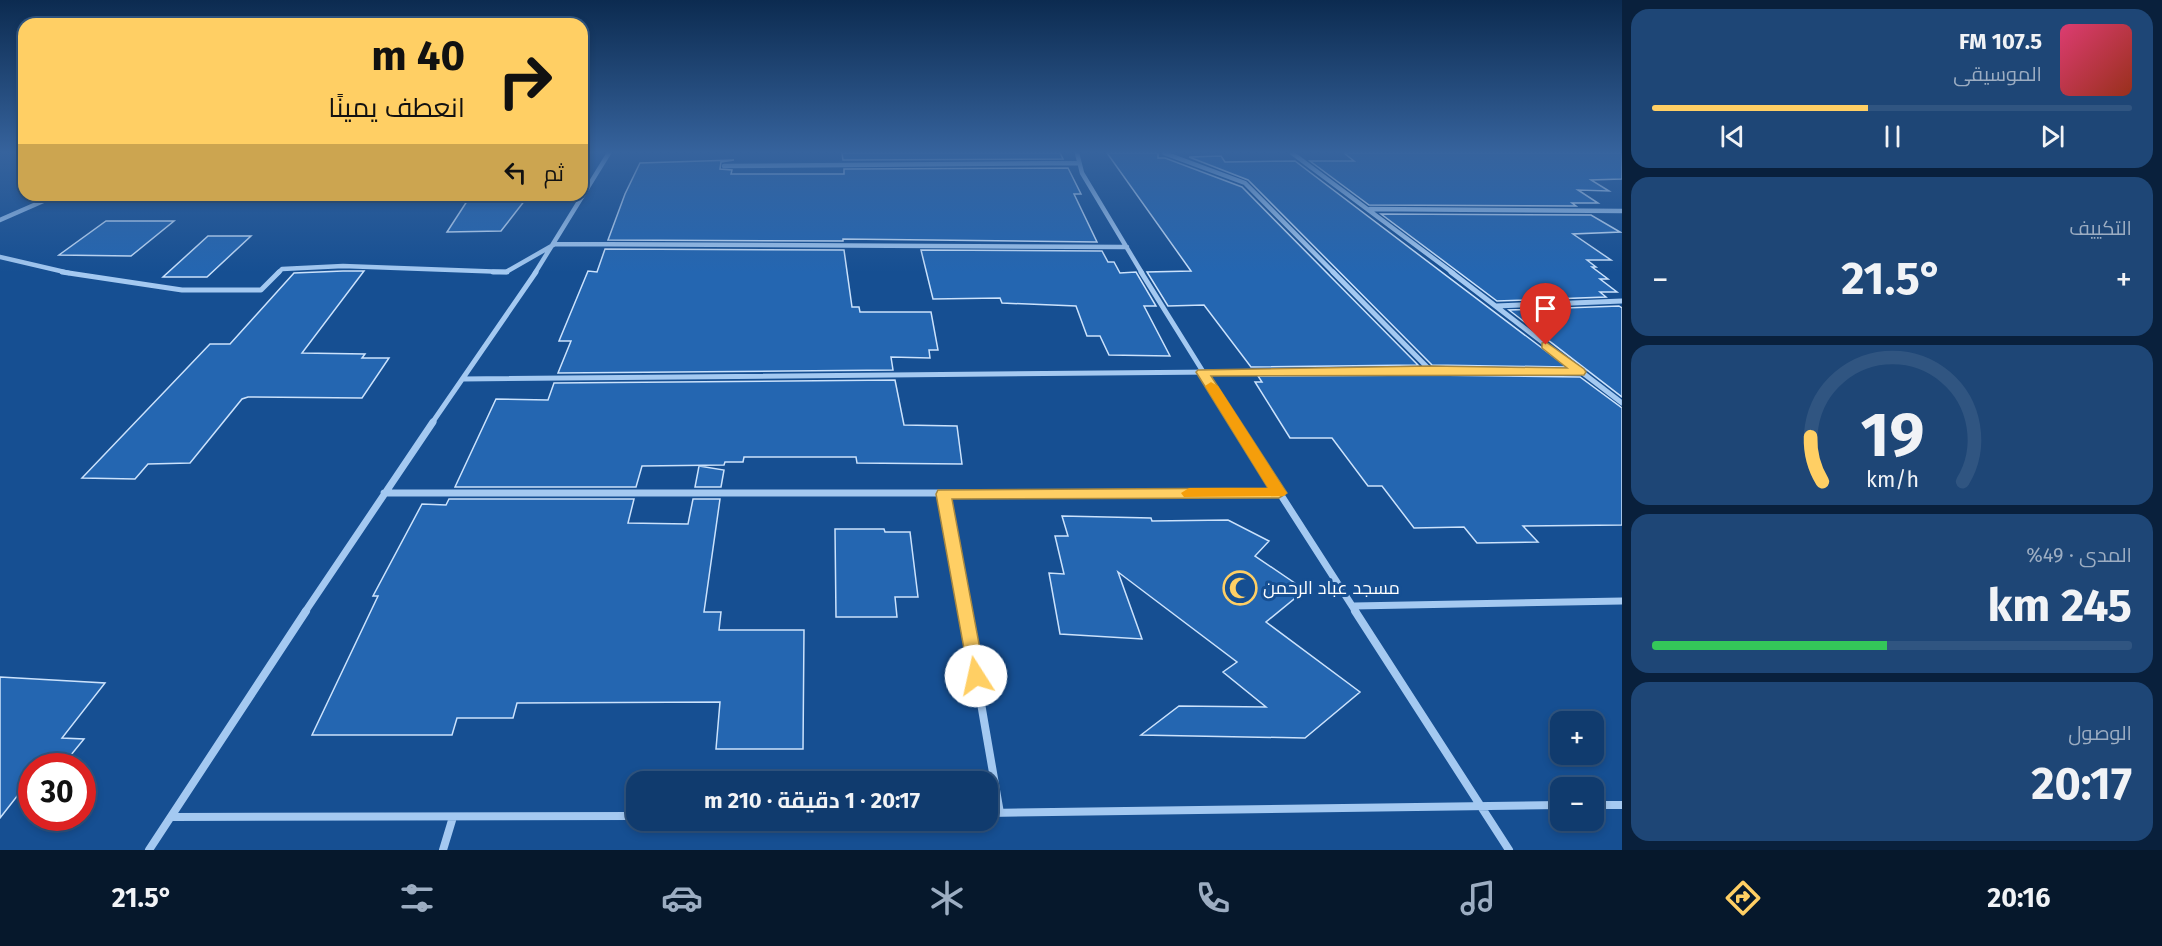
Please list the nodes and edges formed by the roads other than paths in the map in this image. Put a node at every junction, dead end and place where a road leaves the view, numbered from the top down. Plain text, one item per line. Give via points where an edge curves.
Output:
1 (1094, 193) edge
2 (1255, 193) edge
3 (1347, 193) edge
4 (43, 201) edge
5 (581, 201) edge
6 (1369, 209) junction
7 (1622, 211) edge
8 (0, 220) edge
9 (555, 244) junction
10 (1127, 247) junction
11 (0, 257) edge
12 (1622, 302) edge
13 (1495, 306) junction
14 (1430, 370) junction
15 (1202, 372) junction
16 (1580, 372) junction
17 (463, 379) junction
18 (1622, 403) edge
19 (384, 493) junction
20 (1279, 493) junction
21 (944, 494) junction
22 (1622, 601) edge
23 (1354, 606) junction
24 (1481, 805) junction
25 (1550, 805) edge
26 (1604, 805) edge
27 (1622, 805) edge
28 (1000, 813) joint
29 (626, 816) edge
30 (172, 817) junction
31 (453, 817) junction
32 (149, 850) edge
33 (443, 850) edge
34 (1509, 850) edge

1 - 10 street
2 - 14 street
3 - 6 street
4 - 8 street
5 - 9 street
6 - 7 street
6 - 13 street
9 - 10 street
9 - 11 street via 507,272 343,266 282,270 261,291 184,290 38,267
9 - 17 street
10 - 15 street
12 - 13 street
13 - 16 street
14 - 15 street
14 - 16 street
15 - 17 street
15 - 20 street
16 - 18 street
17 - 19 street
19 - 21 street
19 - 30 street
20 - 21 street
20 - 23 street
21 - 28 street
22 - 23 street
23 - 24 street
24 - 25 street
24 - 28 street
24 - 34 street
26 - 27 street
29 - 31 street
30 - 31 street
30 - 32 street
31 - 33 street

